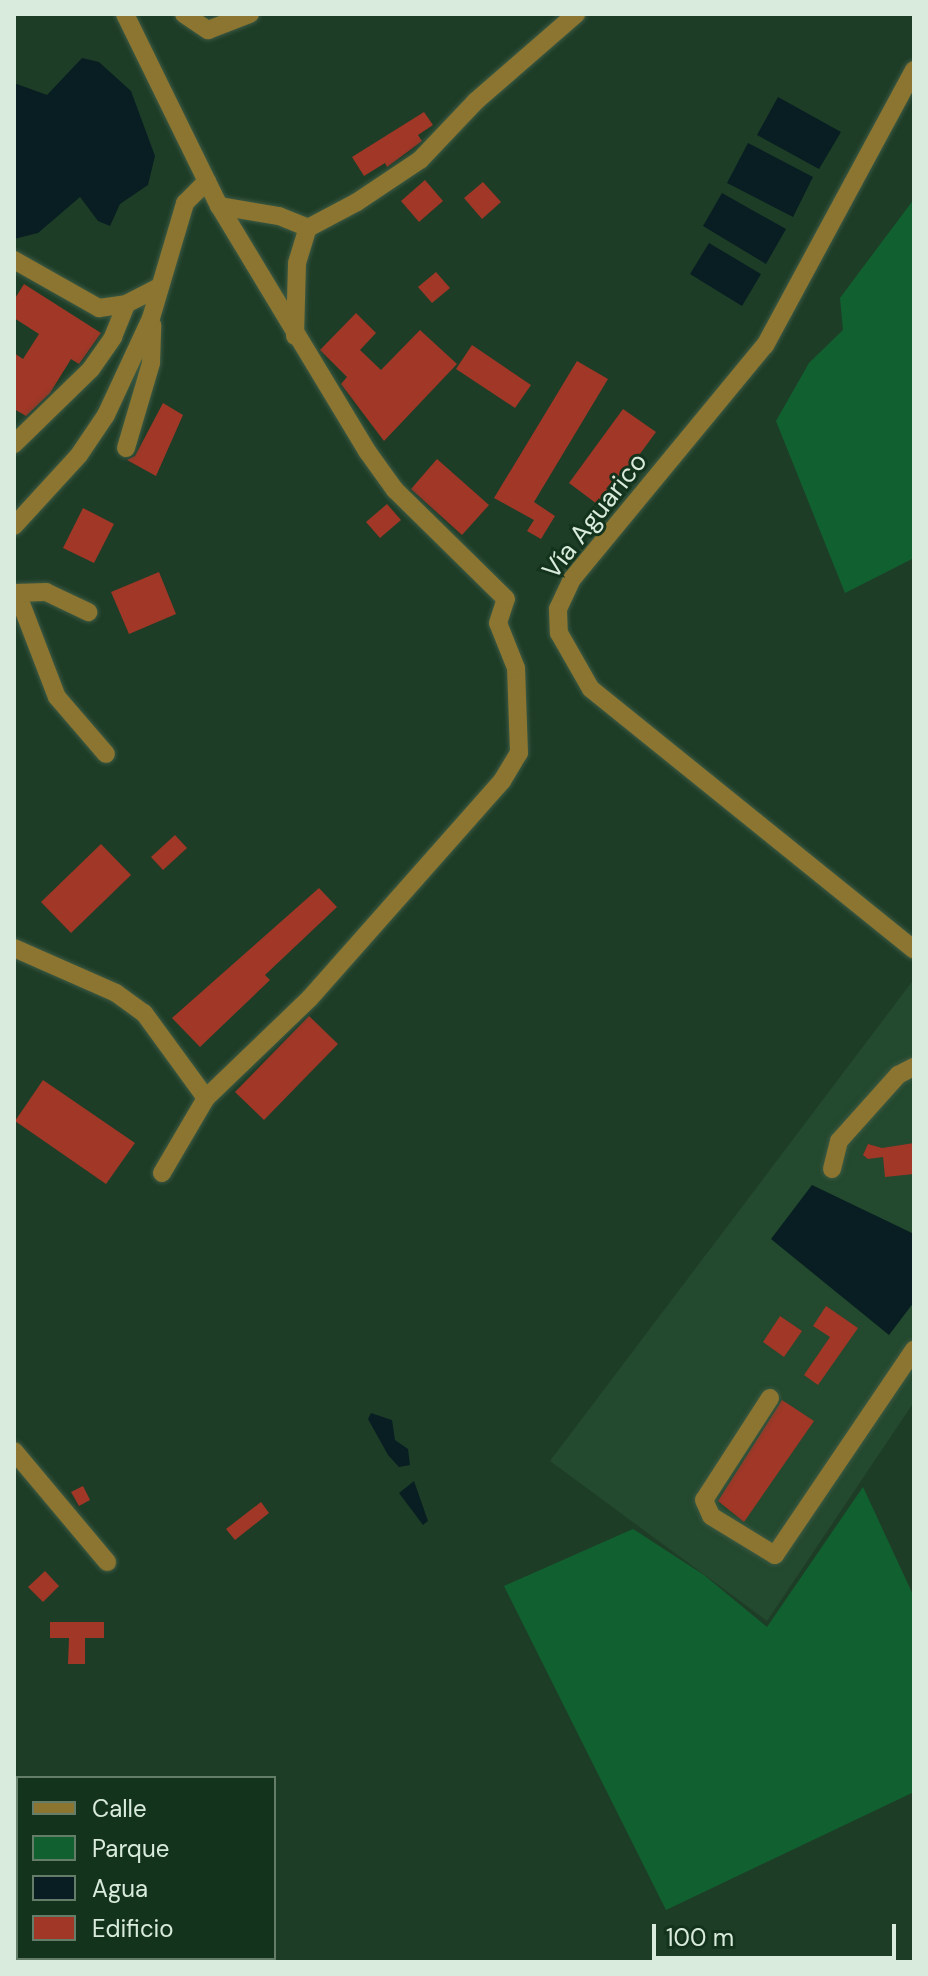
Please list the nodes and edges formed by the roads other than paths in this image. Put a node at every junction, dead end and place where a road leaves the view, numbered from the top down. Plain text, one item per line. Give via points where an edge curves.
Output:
1 (125, 14) edge
2 (184, 14) edge
3 (250, 14) edge
4 (576, 14) edge
5 (914, 70) edge
6 (207, 181) junction
7 (219, 206) junction
8 (308, 228) junction
9 (16, 264) edge
10 (157, 288) junction
11 (126, 304) junction
12 (151, 318) junction
13 (295, 337) junction
14 (14, 444) edge
15 (126, 448) dead end
16 (14, 526) edge
17 (15, 593) edge
18 (88, 612) dead end
19 (106, 754) dead end
20 (14, 948) edge
21 (914, 950) edge
22 (914, 1067) edge
23 (206, 1098) junction
24 (832, 1169) dead end
25 (162, 1173) dead end
26 (914, 1350) edge
27 (770, 1398) dead end
28 (14, 1451) edge
29 (107, 1562) dead end

1 - 6 street
2 - 3 street via 208,30
4 - 8 street via 394,181
5 - 21 street, Vía Aguarico via 765,345 572,579 558,609 559,633 591,689
6 - 7 street
6 - 10 street via 185,203
7 - 8 street via 279,216
7 - 13 street
8 - 13 street via 297,263
9 - 11 street via 99,308
10 - 11 street
10 - 12 street
11 - 14 street via 113,337 91,369
12 - 15 street via 151,363
12 - 16 street via 99,425 79,455
13 - 23 street via 395,490 506,599 498,623 516,668 519,753 502,781 310,998
17 - 18 street via 46,592
17 - 19 street via 57,697
20 - 23 street via 116,993 144,1013
22 - 24 street via 898,1075 839,1141
23 - 25 street
26 - 27 street via 775,1555 711,1516 704,1500
28 - 29 street

